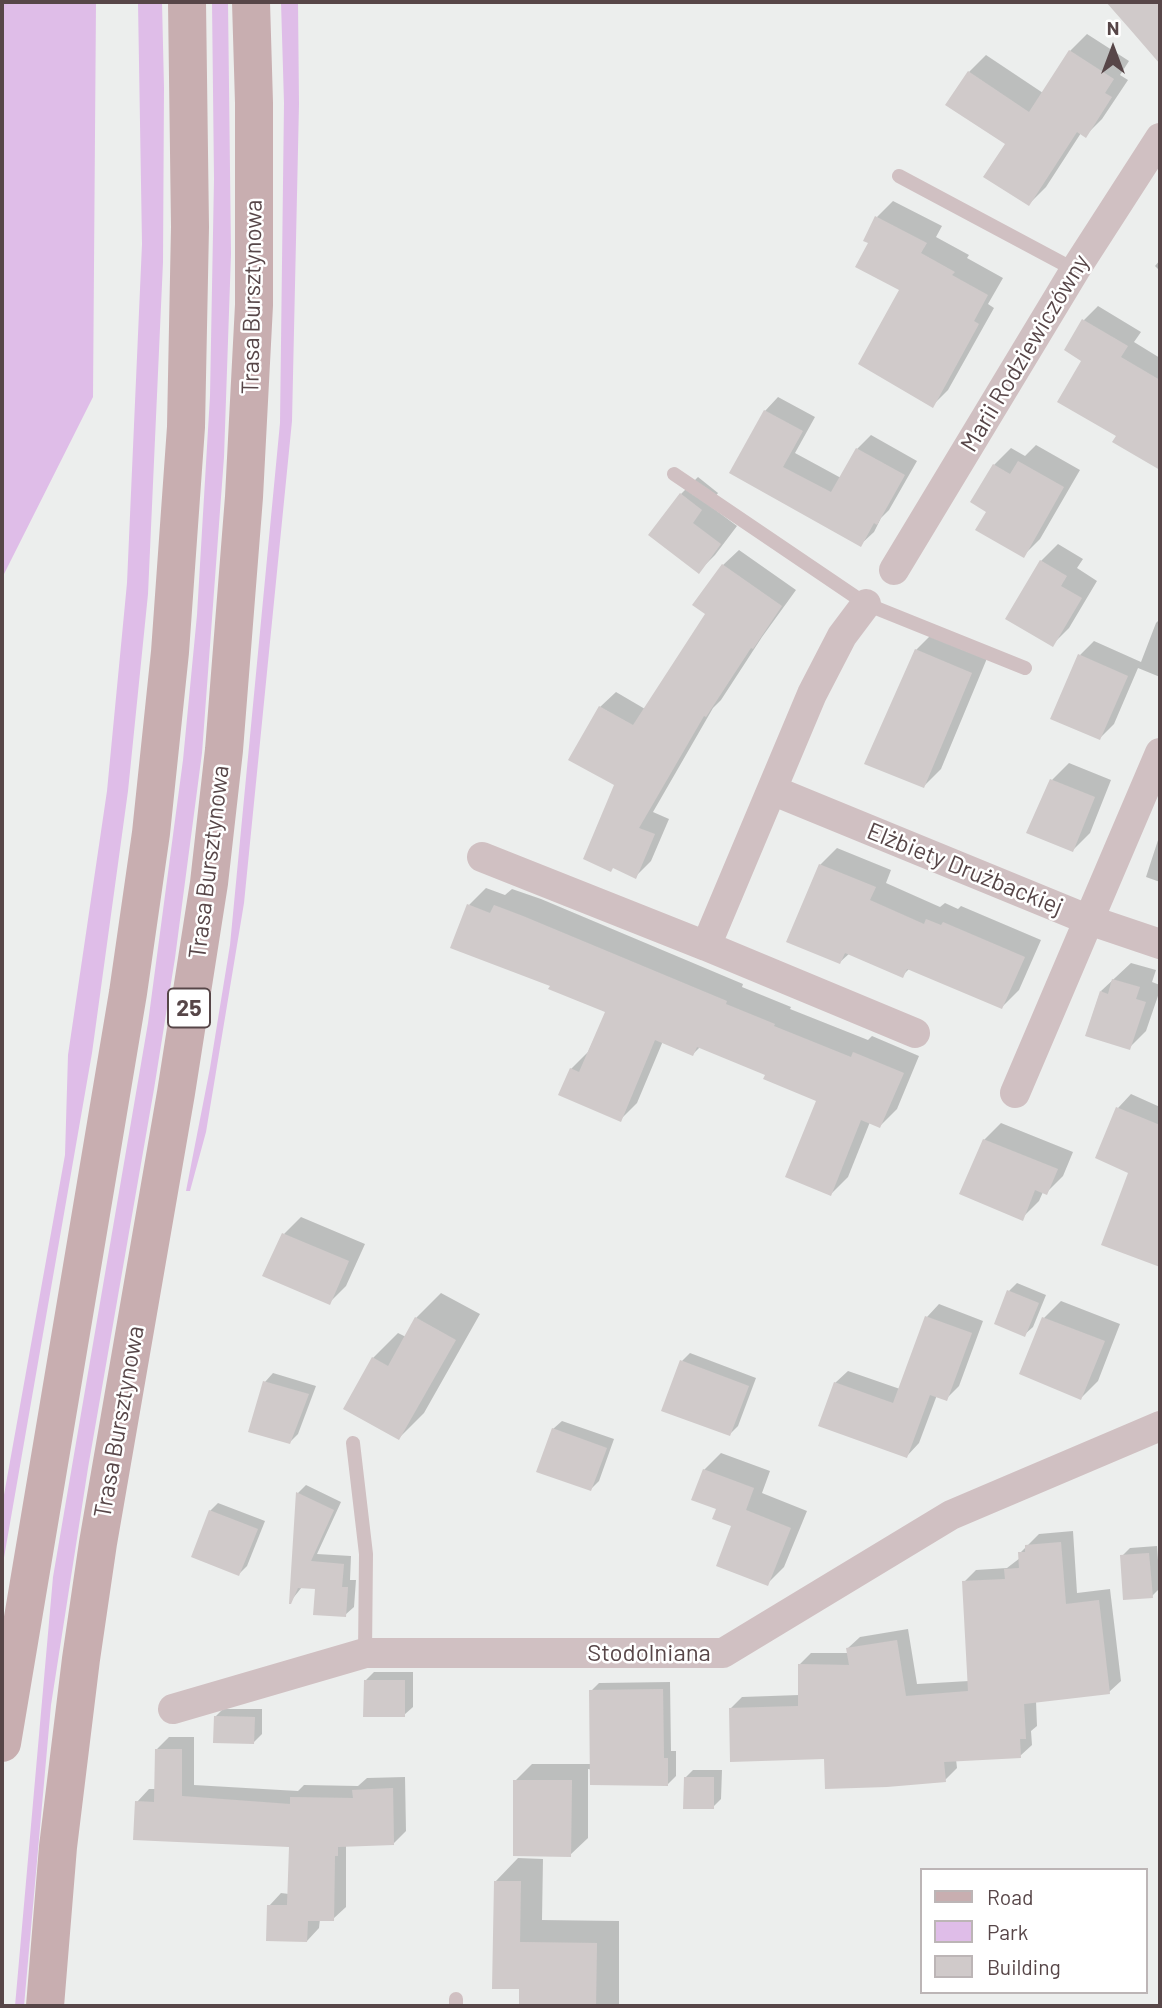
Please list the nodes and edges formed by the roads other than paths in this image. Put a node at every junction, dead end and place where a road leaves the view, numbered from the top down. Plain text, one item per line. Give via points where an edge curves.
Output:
1 (187, 2) edge
2 (251, 2) edge
3 (1160, 138) edge
4 (899, 176) dead end
5 (1075, 270) junction
6 (674, 474) dead end
7 (894, 570) dead end
8 (866, 604) junction
9 (1025, 668) dead end
10 (1160, 753) edge
11 (772, 790) junction
12 (482, 857) dead end
13 (1089, 920) junction
14 (1160, 944) edge
15 (706, 946) junction
16 (915, 1033) dead end
17 (1015, 1093) dead end
18 (1160, 1426) edge
19 (353, 1443) dead end
20 (365, 1653) junction
21 (173, 1709) dead end
22 (2, 1742) edge
23 (45, 2006) edge

1 - 22 main road via 190,226 186,428 170,652 128,993
2 - 23 main road, Trasa Bursztynowa / 25 via 254,305 224,750 209,883 81,1659
3 - 5 street, Marii Rodziewiczówny
4 - 5 lane
5 - 7 street, Marii Rodziewiczówny
6 - 8 lane
8 - 9 lane
8 - 11 street via 842,636 811,694
10 - 13 street
11 - 13 street, Elżbiety Drużbackiej
11 - 15 street
12 - 15 street
13 - 14 street, Elżbiety Drużbackiej
13 - 17 street
15 - 16 street
18 - 20 street, Stodolniana via 951,1515 723,1653
19 - 20 lane via 366,1554
20 - 21 street, Stodolniana

